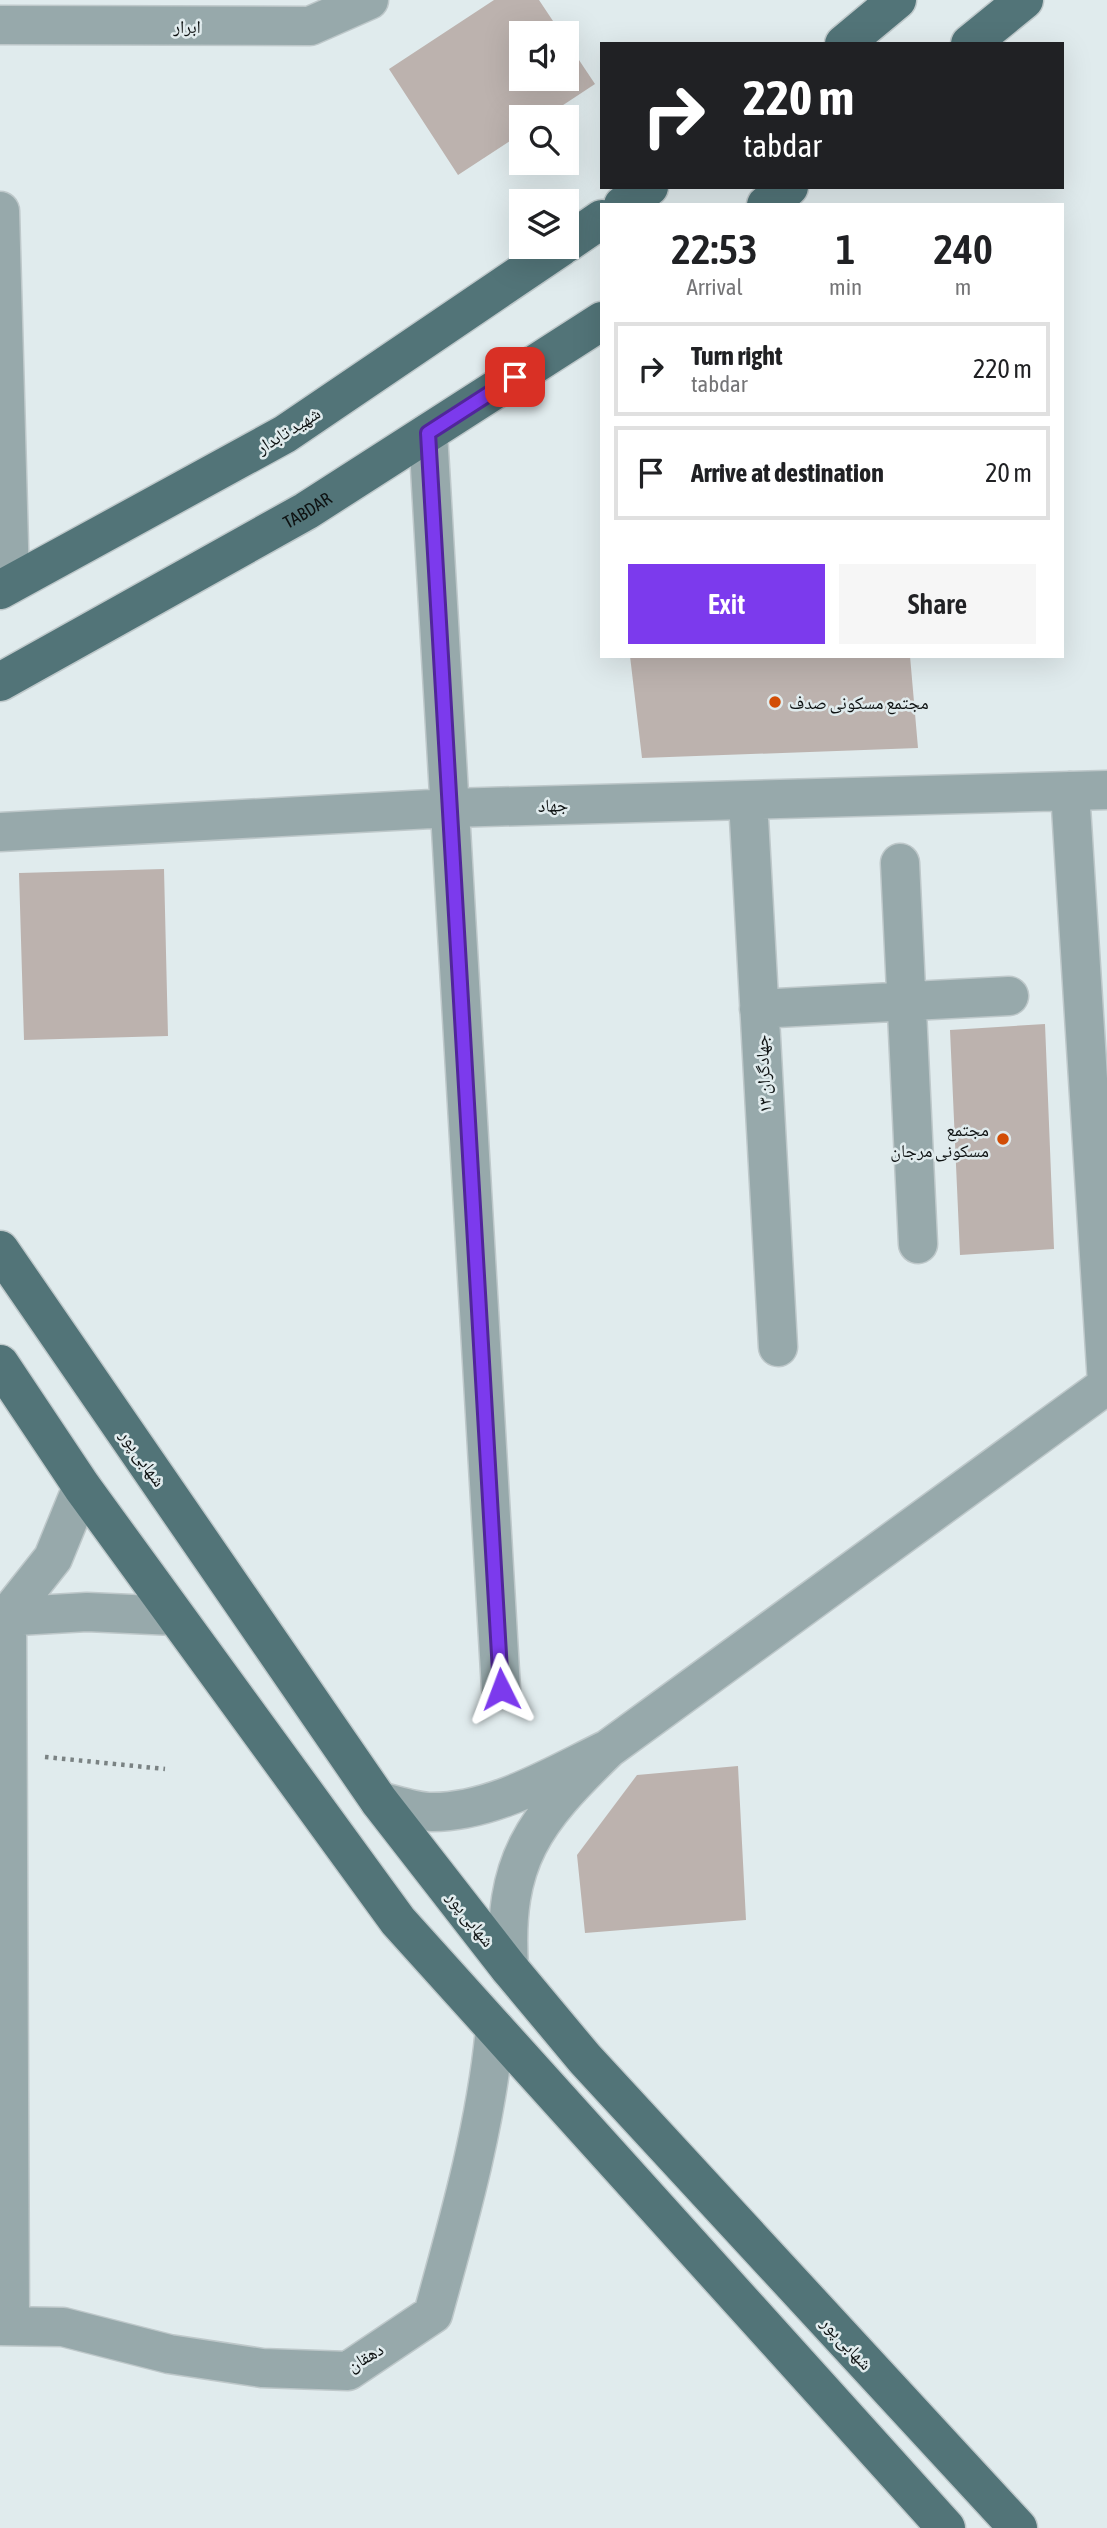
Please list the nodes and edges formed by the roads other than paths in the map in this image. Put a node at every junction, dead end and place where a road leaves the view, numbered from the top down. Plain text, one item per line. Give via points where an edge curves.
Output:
1 (369, 0) edge
2 (897, 0) edge
3 (1024, 0) edge
4 (289, 13) edge
5 (0, 25) edge
6 (846, 42) edge
7 (972, 42) edge
8 (646, 189) edge
9 (786, 189) edge
10 (626, 203) edge
11 (769, 203) edge
12 (0, 211) edge
13 (600, 220) edge
14 (579, 235) edge
15 (543, 259) edge
16 (600, 322) edge
17 (428, 433) junction
18 (3, 587) edge
19 (0, 682) edge
20 (1089, 791) edge
21 (748, 800) junction
22 (450, 808) junction
23 (0, 832) edge
24 (900, 863) dead end
25 (1009, 996) dead end
26 (906, 1002) junction
27 (759, 1009) junction
28 (918, 1244) dead end
29 (0, 1250) edge
30 (778, 1347) dead end
31 (0, 1364) edge
32 (1107, 1384) edge
33 (82, 1487) junction
34 (175, 1616) junction
35 (3, 1617) edge
36 (501, 1689) dead end
37 (608, 1749) junction
38 (379, 1801) junction
39 (509, 1968) junction
40 (495, 2029) junction
41 (5, 2326) edge
42 (946, 2528) edge
43 (1018, 2528) edge

1 - 4 street, ابرار via 310,26
2 - 6 main road
3 - 7 main road
4 - 5 street, ابرار
8 - 10 main road
9 - 11 main road
12 - 18 street
13 - 14 main road
15 - 18 main road, شهید تابدار via 285,434
16 - 17 main road, TABDAR
17 - 19 main road, TABDAR via 306,511
17 - 22 street
20 - 21 street, جهاد
20 - 32 street
21 - 22 street, جهاد
21 - 27 street, جهادگران ۱۳
22 - 23 street, جهاد
22 - 36 street
24 - 26 street
25 - 26 street
26 - 27 street
26 - 28 street
27 - 30 street, جهادگران ۱۳
29 - 38 main road, شهابی پور
31 - 33 main road
32 - 37 street
33 - 34 main road
33 - 35 street via 54,1558
34 - 35 street via 87,1612
34 - 40 main road via 398,1921
35 - 41 street via 10,1753
37 - 38 street via 472,1808 430,1812
37 - 39 street via 559,1796 515,1871 507,1927
38 - 39 main road, شهابی پور
39 - 43 main road, شهابی پور via 585,2059
40 - 41 street, دهقان via 490,2082 464,2203 433,2314 348,2371 262,2368 169,2354 64,2327
40 - 42 main road

